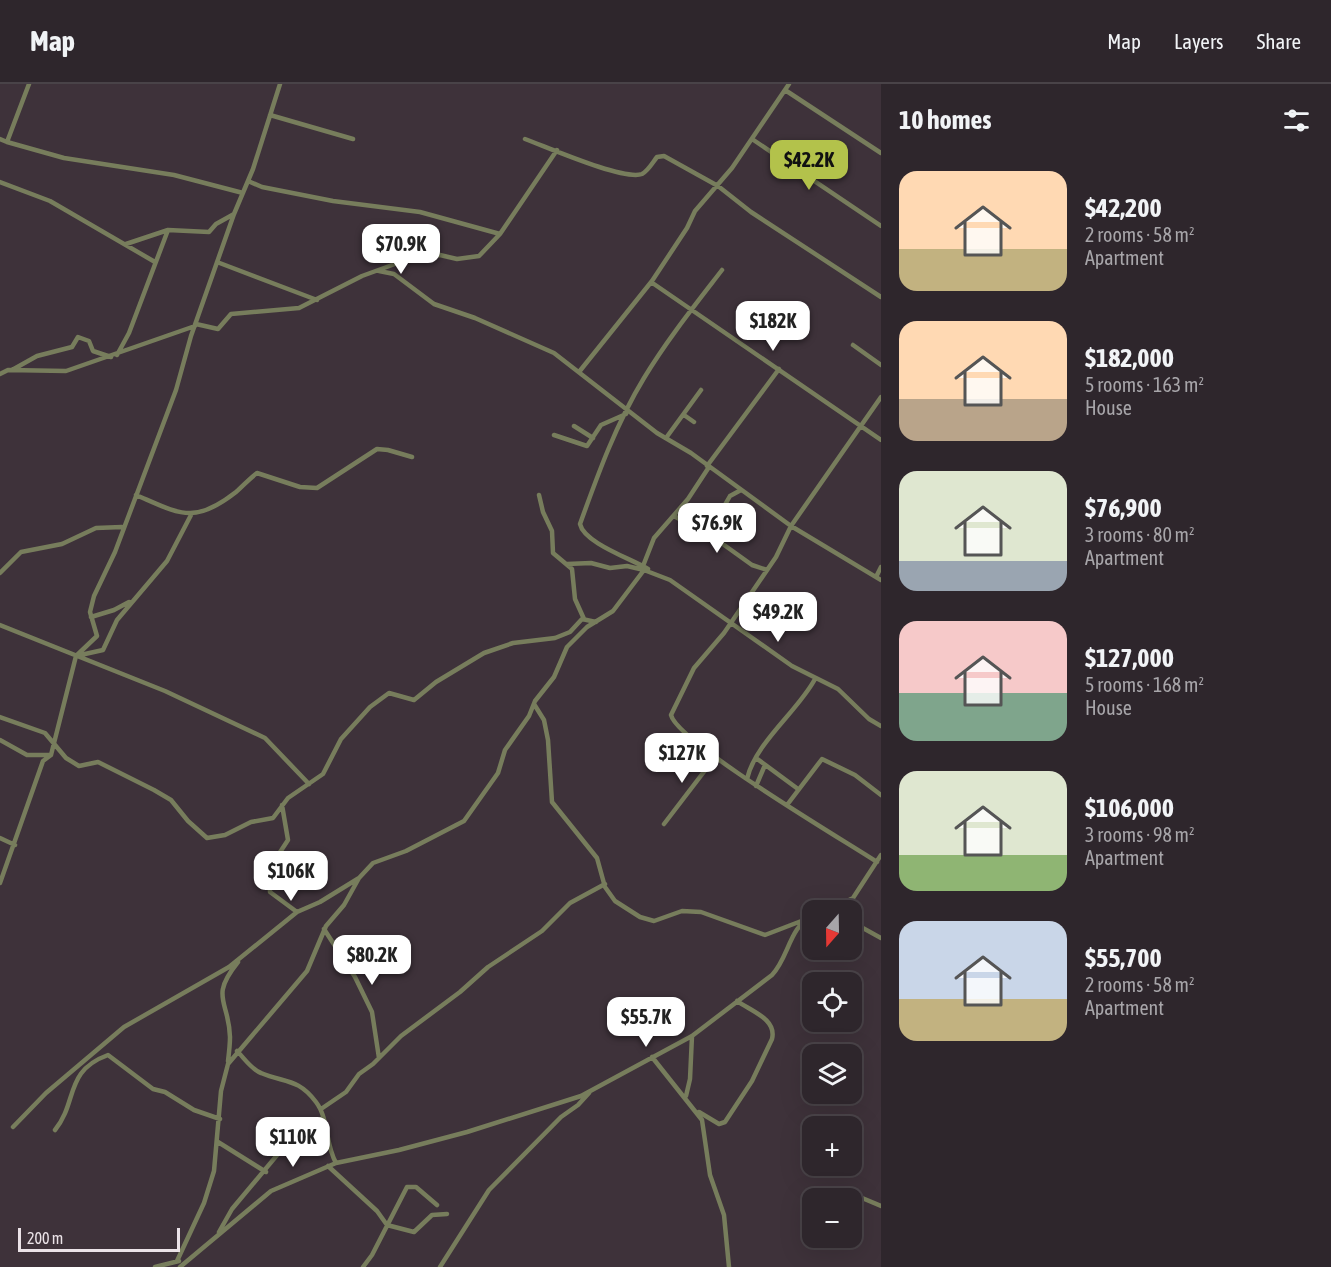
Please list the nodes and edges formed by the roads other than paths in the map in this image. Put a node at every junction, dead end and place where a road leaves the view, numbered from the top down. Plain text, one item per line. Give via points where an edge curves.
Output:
1 (29, 84) edge
2 (280, 84) edge
3 (787, 86) edge
4 (270, 115) junction
5 (0, 139) edge
6 (353, 139) dead end
7 (525, 139) dead end
8 (752, 139) junction
9 (7, 142) junction
10 (557, 150) junction
11 (881, 153) edge
12 (248, 181) junction
13 (0, 182) edge
14 (718, 186) junction
15 (243, 193) junction
16 (234, 214) junction
17 (881, 226) edge
18 (168, 230) junction
19 (500, 234) junction
20 (126, 244) junction
21 (155, 262) junction
22 (217, 262) junction
23 (722, 270) dead end
24 (379, 271) junction
25 (651, 282) junction
26 (881, 297) edge
27 (317, 300) junction
28 (692, 310) junction
29 (196, 325) junction
30 (853, 345) dead end
31 (117, 355) junction
32 (111, 357) junction
33 (881, 365) edge
34 (0, 369) edge
35 (778, 369) junction
36 (10, 370) junction
37 (579, 372) junction
38 (0, 374) edge
39 (701, 390) dead end
40 (881, 397) edge
41 (626, 412) junction
42 (684, 415) junction
43 (694, 422) dead end
44 (574, 426) dead end
45 (859, 426) junction
46 (554, 435) dead end
47 (592, 438) junction
48 (666, 438) junction
49 (881, 440) edge
50 (412, 457) dead end
51 (708, 466) junction
52 (741, 490) junction
53 (136, 495) junction
54 (540, 495) dead end
55 (191, 515) junction
56 (674, 516) junction
57 (791, 526) junction
58 (122, 528) junction
59 (707, 536) junction
60 (565, 564) junction
61 (881, 567) edge
62 (643, 568) junction
63 (767, 570) junction
64 (0, 573) edge
65 (878, 579) edge
66 (131, 601) junction
67 (91, 617) junction
68 (584, 619) junction
69 (596, 622) junction
70 (730, 623) junction
71 (0, 625) edge
72 (76, 656) junction
73 (814, 679) junction
74 (534, 704) junction
75 (0, 717) edge
76 (881, 726) edge
77 (0, 740) edge
78 (53, 744) junction
79 (51, 755) junction
80 (716, 756) junction
81 (756, 758) junction
82 (765, 765) junction
83 (747, 779) junction
84 (309, 784) junction
85 (756, 786) junction
86 (798, 789) junction
87 (881, 795) edge
88 (282, 805) junction
89 (787, 805) junction
90 (664, 824) dead end
91 (0, 838) edge
92 (15, 845) junction
93 (881, 855) edge
94 (876, 864) junction
95 (881, 869) edge
96 (359, 878) junction
97 (0, 883) edge
98 (604, 884) junction
99 (850, 900) edge
100 (297, 912) junction
101 (802, 921) edge
102 (802, 924) edge
103 (862, 928) edge
104 (324, 929) junction
105 (881, 938) edge
106 (242, 957) junction
107 (737, 1001) junction
108 (692, 1036) junction
109 (237, 1051) junction
110 (652, 1057) junction
111 (380, 1058) junction
112 (228, 1064) junction
113 (590, 1092) junction
114 (686, 1096) junction
115 (321, 1109) junction
116 (696, 1111) junction
117 (323, 1118) junction
118 (220, 1119) junction
119 (13, 1127) dead end
120 (55, 1130) dead end
121 (218, 1142) junction
122 (336, 1163) junction
123 (328, 1166) junction
124 (266, 1172) junction
125 (862, 1198) edge
126 (437, 1205) dead end
127 (881, 1206) edge
128 (447, 1214) dead end
129 (387, 1225) junction
130 (216, 1236) junction
131 (177, 1261) junction
132 (182, 1265) edge
133 (155, 1267) edge
134 (363, 1267) edge
135 (440, 1267) edge
136 (729, 1267) edge

1 - 9 street
2 - 4 street
3 - 8 street
3 - 11 street
4 - 6 street
4 - 12 street
5 - 9 street
7 - 10 street
8 - 14 street
8 - 17 street
9 - 15 street via 64,158 174,175
10 - 14 street via 614,173 632,176 644,174 657,157 664,156
10 - 19 street
12 - 15 street
12 - 19 street via 333,201 420,212
13 - 20 street via 50,201 91,228
14 - 25 street via 694,211
14 - 26 street
15 - 16 street
16 - 18 street via 208,232
16 - 22 street
18 - 20 street
18 - 21 street
19 - 24 street via 478,256 414,257
20 - 21 street
21 - 31 street
22 - 27 street
22 - 29 street
23 - 28 street
24 - 27 street
24 - 37 street via 394,274 434,304 554,353
25 - 28 street
25 - 37 street
27 - 29 street via 299,308 231,314 218,328
28 - 35 street
28 - 41 street via 668,340
29 - 31 street
29 - 53 street
30 - 33 street
31 - 32 street
32 - 36 street via 66,370
32 - 36 street via 93,351 89,341 78,337 72,347 37,356
34 - 36 street
35 - 45 street
35 - 51 street
36 - 38 street
37 - 41 street
39 - 42 street
40 - 45 street
41 - 47 street via 601,425
41 - 48 street
41 - 62 street via 597,473 581,528 606,548
42 - 43 street
42 - 48 street
44 - 47 street
45 - 49 street
45 - 57 street
46 - 47 street via 585,446
48 - 51 street
50 - 55 street via 376,449 316,488 257,473 225,499
51 - 52 street
51 - 56 street
52 - 57 street
52 - 59 street via 730,496
53 - 55 street
53 - 58 street
54 - 60 street via 552,531 553,553
55 - 66 street via 167,561
56 - 59 street
56 - 62 street via 654,538
57 - 63 street
57 - 65 street
58 - 64 street via 96,528 62,544 21,552
58 - 67 street via 99,584
59 - 63 street via 752,565
60 - 62 street
60 - 68 street via 572,571 575,599
61 - 65 street
62 - 69 street via 613,611
62 - 70 street via 670,580
63 - 70 street
66 - 67 street
66 - 72 street via 103,650
67 - 72 street via 96,636
68 - 69 street
68 - 84 street via 570,632 555,638 513,643 484,653 435,682 414,700 389,693 370,707 341,739 323,774
69 - 74 street via 567,647 557,672
70 - 73 street
70 - 80 street via 694,668 671,715 676,725
71 - 72 street
72 - 78 street
72 - 84 street via 165,691 265,738
73 - 76 street via 838,689
73 - 81 street via 807,694
74 - 96 street via 505,750 498,773 464,821 373,863
74 - 98 street via 544,720 548,740 552,802 597,858
75 - 78 street via 45,733
77 - 79 street via 27,755
78 - 79 street
78 - 88 street via 79,766 98,762 171,800 207,838 270,819
79 - 92 street via 43,761
80 - 83 street
80 - 90 street
81 - 82 street
81 - 83 street
82 - 85 street
82 - 86 street
83 - 85 street
84 - 88 street
85 - 89 street
86 - 87 street via 822,759 855,775
86 - 89 street
88 - 100 street via 288,840 269,869 270,892
89 - 94 street
91 - 92 street
92 - 97 street
93 - 94 street
94 - 95 street
94 - 99 street
96 - 100 street
96 - 104 street
98 - 101 street via 615,901 654,921 682,911 701,912 765,935
98 - 111 street via 565,907 542,931 488,967 401,1036
100 - 106 street
102 - 107 street via 778,968
103 - 105 street
104 - 109 street via 307,971
104 - 111 street via 372,1012
106 - 112 street via 224,979 221,1002 230,1035
106 - 119 street via 124,1027 46,1093
107 - 108 street
107 - 116 street via 771,1024 772,1039 753,1081 724,1122 718,1124
108 - 110 street
108 - 114 street
109 - 112 street
109 - 115 street via 260,1073 299,1085
110 - 113 street
110 - 114 street
111 - 115 street via 359,1074 346,1092
112 - 118 street via 221,1091
113 - 122 street via 467,1132
113 - 135 street via 489,1191
114 - 116 street
115 - 117 street
116 - 136 street via 704,1126 710,1175 724,1215
117 - 122 street via 328,1147
117 - 124 street via 296,1133
118 - 120 street via 153,1089 108,1055 77,1077 66,1116
118 - 121 street
121 - 124 street
121 - 131 street via 204,1203
122 - 123 street
123 - 129 street
123 - 130 street via 271,1191
124 - 130 street via 232,1209
125 - 127 street
126 - 129 street via 416,1187 407,1187
128 - 129 street via 432,1215 414,1232
129 - 134 street
130 - 132 street
131 - 132 street
131 - 133 street

